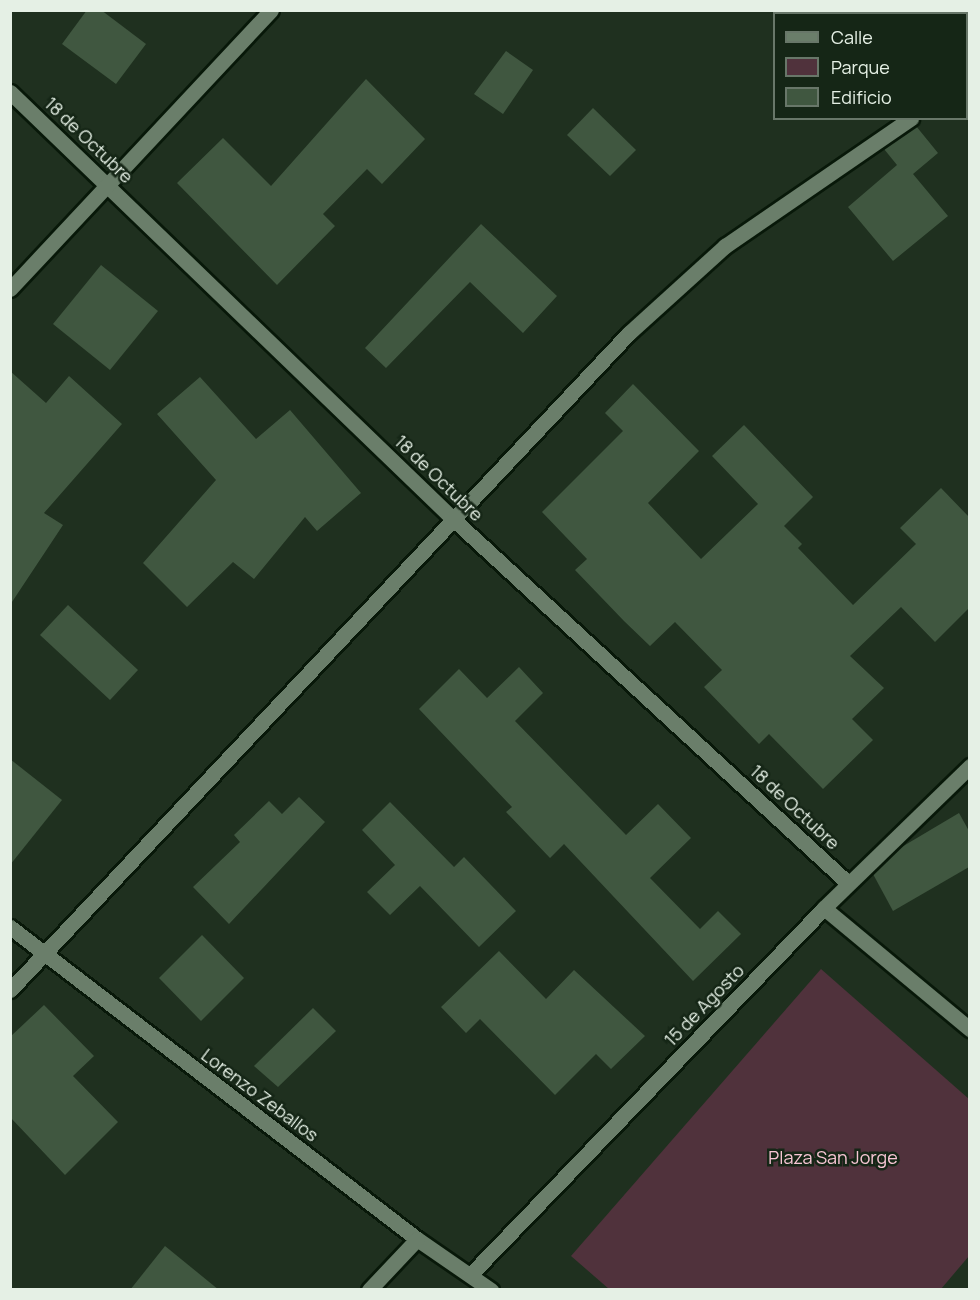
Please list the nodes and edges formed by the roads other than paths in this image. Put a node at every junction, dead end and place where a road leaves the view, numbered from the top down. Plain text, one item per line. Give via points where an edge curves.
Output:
1 (270, 10) edge
2 (10, 92) edge
3 (908, 120) edge
4 (110, 187) junction
5 (10, 289) edge
6 (452, 518) junction
7 (969, 766) edge
8 (848, 883) junction
9 (824, 908) junction
10 (10, 927) edge
11 (44, 954) junction
12 (10, 990) edge
13 (969, 1029) edge
14 (417, 1239) junction
15 (470, 1275) junction
16 (369, 1290) edge
17 (490, 1290) edge

1 - 4 street
2 - 4 street, 18 de Octubre
3 - 6 street via 726,246 629,333
4 - 5 street
4 - 6 street, 18 de Octubre
6 - 8 street, 18 de Octubre
6 - 11 street
7 - 8 street, 15 de Agosto
8 - 9 street, 15 de Agosto
9 - 13 street
9 - 15 street, 15 de Agosto
10 - 11 street, Lorenzo Zeballos
11 - 12 street
11 - 14 street, Lorenzo Zeballos
14 - 15 street, Lorenzo Zeballos
14 - 16 street
15 - 17 street, Lorenzo Zeballos

